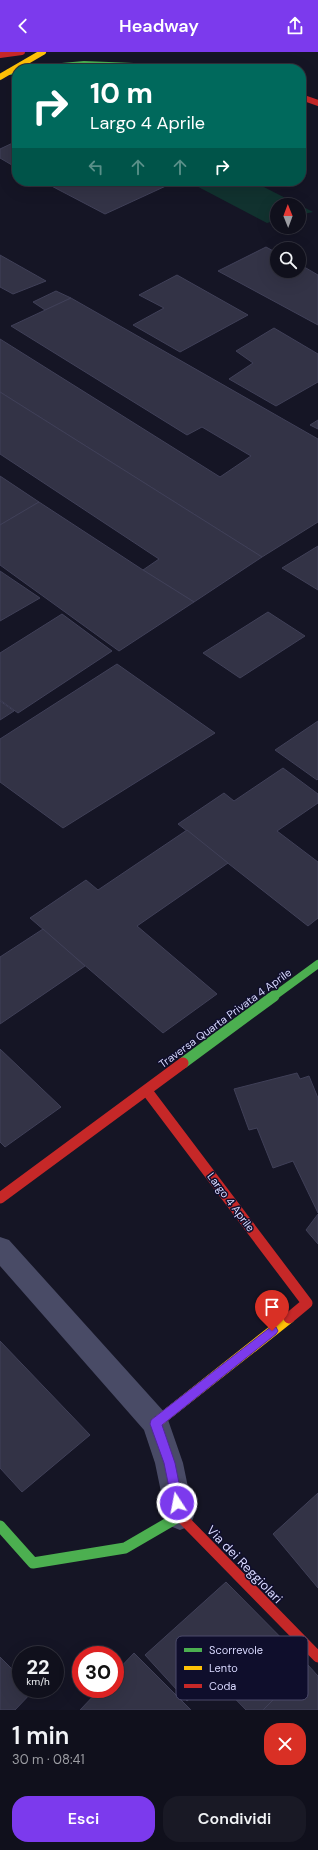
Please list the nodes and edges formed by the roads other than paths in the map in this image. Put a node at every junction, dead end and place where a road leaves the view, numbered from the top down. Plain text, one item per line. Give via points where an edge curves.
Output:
1 (22, 52) edge
2 (43, 52) edge
3 (0, 55) edge
4 (156, 58) dead end
5 (24, 64) edge
6 (173, 64) edge
7 (12, 71) edge
8 (0, 77) edge
9 (306, 99) edge
10 (318, 103) edge
11 (318, 964) edge
12 (147, 1091) junction
13 (0, 1198) edge
14 (0, 1248) edge
15 (156, 1424) junction
16 (180, 1516) junction
17 (0, 1526) edge
18 (297, 1636) edge
19 (308, 1647) edge
20 (318, 1657) edge

1 - 3 main road
2 - 5 main road
4 - 6 main road
7 - 8 main road
9 - 10 main road
11 - 12 main road, Traversa Quarta Privata 4 Aprile
12 - 13 main road
12 - 15 main road, Largo 4 Aprile via 307,1303
14 - 15 street
15 - 16 street via 169,1463
16 - 17 main road via 125,1548 33,1563
16 - 18 main road, Via dei Reggiolari
19 - 20 main road, Via dei Reggiolari

